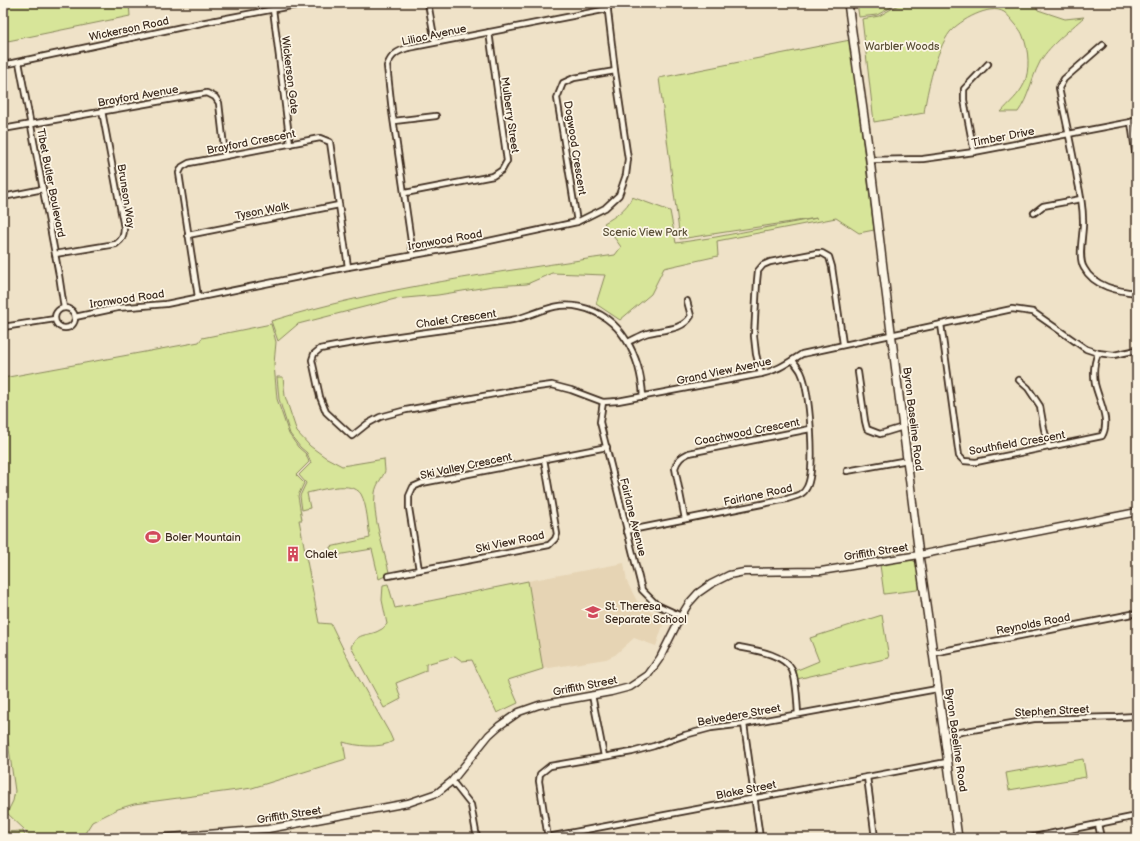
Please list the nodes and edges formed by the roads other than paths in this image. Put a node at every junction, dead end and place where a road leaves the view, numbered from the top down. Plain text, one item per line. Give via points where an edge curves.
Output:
1 (307, 3) edge
2 (428, 3) edge
3 (607, 3) edge
4 (848, 3) edge
5 (273, 9) junction
6 (608, 9) junction
7 (489, 32) junction
8 (435, 42) junction
9 (1102, 45) dead end
10 (19, 62) junction
11 (988, 64) dead end
12 (3, 65) edge
13 (615, 71) junction
14 (102, 111) junction
15 (436, 116) dead end
16 (1137, 119) edge
17 (394, 121) junction
18 (1131, 122) junction
19 (30, 124) junction
20 (3, 129) edge
21 (1069, 134) junction
22 (290, 144) junction
23 (974, 152) junction
24 (225, 156) junction
25 (870, 160) junction
26 (1137, 166) edge
27 (43, 189) junction
28 (405, 193) junction
29 (3, 196) edge
30 (1081, 198) junction
31 (339, 205) junction
32 (1034, 213) dead end
33 (577, 222) junction
34 (188, 235) junction
35 (55, 254) junction
36 (413, 255) junction
37 (348, 267) junction
38 (1137, 292) edge
39 (198, 297) junction
40 (687, 301) dead end
41 (64, 308) junction
42 (75, 317) junction
43 (55, 319) junction
44 (941, 324) junction
45 (3, 327) edge
46 (891, 335) junction
47 (628, 342) junction
48 (842, 344) junction
49 (1137, 350) edge
50 (1098, 353) junction
51 (793, 360) junction
52 (858, 372) dead end
53 (761, 374) junction
54 (1019, 380) dead end
55 (642, 397) junction
56 (603, 402) junction
57 (903, 427) junction
58 (810, 429) junction
59 (352, 436) joint
60 (1049, 447) junction
61 (607, 448) junction
62 (544, 460) junction
63 (908, 460) junction
64 (847, 471) dead end
65 (1137, 512) edge
66 (685, 519) junction
67 (626, 531) junction
68 (919, 555) junction
69 (419, 570) junction
70 (388, 576) dead end
71 (1137, 613) edge
72 (681, 616) junction
73 (738, 647) dead end
74 (933, 653) junction
75 (938, 688) junction
76 (592, 695) junction
77 (798, 714) junction
78 (1137, 716) edge
79 (744, 724) junction
80 (944, 735) junction
81 (604, 756) junction
82 (947, 762) junction
83 (867, 778) junction
84 (452, 781) junction
85 (754, 798) junction
86 (1137, 816) edge
87 (1098, 824) junction
88 (250, 831) junction
89 (159, 838) edge
90 (250, 838) edge
91 (477, 838) edge
92 (548, 838) edge
93 (760, 838) edge
94 (875, 838) edge
95 (958, 838) edge
96 (1029, 838) edge
97 (1101, 838) edge

1 - 5 street, Wickerson Road
2 - 8 street
3 - 6 street, Ironwood Road
4 - 25 main road, Byron Baseline Road
5 - 10 street, Wickerson Road
5 - 22 street, Wickerson Gate
6 - 7 street, Liliac Avenue
6 - 13 street, Ironwood Road
7 - 8 street, Liliac Avenue
7 - 28 street, Mulberry Street via 507,161 502,170 493,176
8 - 17 street, Liliac Avenue via 398,51 389,60 387,66
9 - 21 street via 1064,79 1060,88
10 - 12 street, Wickerson Road
10 - 19 street, Tibet Butler Boulevard
11 - 23 street via 964,90
13 - 33 street, Ironwood Road via 628,159 626,174 619,195 605,208
13 - 33 street, Dogwood Crescent via 574,78 563,83 557,98
14 - 19 street, Brayford Avenue
14 - 24 street, Brayford Avenue via 207,93 215,97 219,103
14 - 35 street, Brunson Way via 124,233 116,244
15 - 17 street
16 - 18 street, Timber Drive
17 - 28 street, Liliac Avenue
18 - 21 street, Timber Drive
18 - 26 street
19 - 20 street, Brayford Avenue
19 - 27 street, Tibet Butler Boulevard
21 - 23 street, Timber Drive
21 - 30 street
22 - 24 street, Brayford Crescent
22 - 31 street, Brayford Crescent via 320,138 330,142
23 - 25 street, Timber Drive via 923,159
24 - 34 street, Brayford Crescent via 189,163 182,167 179,173
25 - 46 main road, Byron Baseline Road
27 - 29 street
27 - 35 street, Tibet Butler Boulevard
28 - 36 street, Liliac Avenue
30 - 32 street via 1043,206
30 - 38 street via 1082,267 1102,285 1120,291
31 - 34 street, Tyson Walk
31 - 37 street, Brayford Crescent
33 - 36 street, Ironwood Road
34 - 39 street, Brayford Crescent
35 - 41 street, Tibet Butler Boulevard
36 - 37 street, Ironwood Road
37 - 39 street, Ironwood Road
39 - 42 street, Ironwood Road via 166,304 116,308
40 - 47 street via 691,316 687,322
41 - 42 street via 72,311
41 - 43 street via 58,311
42 - 43 street via 73,324 66,328 58,326
43 - 45 street
44 - 46 street, Grand View Avenue
44 - 50 street, Grand View Avenue via 998,311 1023,310 1033,312 1086,349
44 - 60 street, Southfield Crescent via 959,456 964,461 976,462
46 - 48 street, Grand View Avenue
46 - 57 main road, Byron Baseline Road
47 - 55 street, Chalet Crescent via 642,385
47 - 59 street, Chalet Crescent via 617,327 603,316 580,307 561,306 549,307 513,320 320,349 312,360 320,397 326,412
48 - 51 street, Grand View Avenue via 802,354
48 - 53 street via 829,257 817,253 770,262 758,271 757,281 754,336
49 - 50 street, Grand View Avenue via 1114,355
50 - 60 street, Southfield Crescent via 1094,365 1095,383 1106,430 1102,436
51 - 53 street, Grand View Avenue via 780,368
51 - 58 street, Fairlane Road via 804,382
52 - 57 street via 867,430 880,434
53 - 55 street, Grand View Avenue
54 - 60 street via 1040,406
55 - 56 street, Grand View Avenue
56 - 59 street, Grand View Avenue via 552,386 522,389 380,417
56 - 61 street, Fairlane Avenue via 600,422
57 - 63 main road, Byron Baseline Road
58 - 66 street, Fairlane Road via 810,479 802,494
58 - 66 street, Coachwood Crescent via 682,456 677,460 675,468
61 - 62 street, Ski Valley Crescent
61 - 67 street, Fairlane Avenue
62 - 69 street, Ski Valley Crescent via 422,483 413,487 409,496 409,508
62 - 69 street, Ski View Road via 557,534 549,545
63 - 64 street
63 - 68 main road, Byron Baseline Road
65 - 68 street, Griffith Street
66 - 67 street, Fairlane Road
67 - 72 street, Fairlane Avenue via 642,590 657,605
68 - 72 street, Griffith Street via 821,571 744,572 729,575 698,593
68 - 74 main road, Byron Baseline Road
69 - 70 street, Ski View Road
71 - 74 street, Reynolds Road
72 - 76 street, Griffith Street via 660,658 648,675 630,687
73 - 77 street via 763,652 782,660 792,670
74 - 75 main road, Byron Baseline Road
75 - 77 street, Belvedere Street
75 - 80 main road, Byron Baseline Road
76 - 81 street
76 - 84 street, Griffith Street via 539,705 519,712 489,735
77 - 79 street, Belvedere Street
78 - 80 street, Stephen Street via 1034,719
79 - 81 street, Belvedere Street via 711,728 632,752
79 - 85 street
80 - 82 main road, Byron Baseline Road
81 - 92 street, Belvedere Street via 550,766 540,774
82 - 83 street, Blake Street
82 - 95 main road, Byron Baseline Road
83 - 85 street, Blake Street
83 - 94 street
84 - 88 street, Griffith Street via 437,793 408,803
84 - 91 street via 471,805
85 - 92 street, Blake Street
85 - 93 street
86 - 87 street
87 - 96 street
87 - 97 street
88 - 89 street, Griffith Street
88 - 90 street

